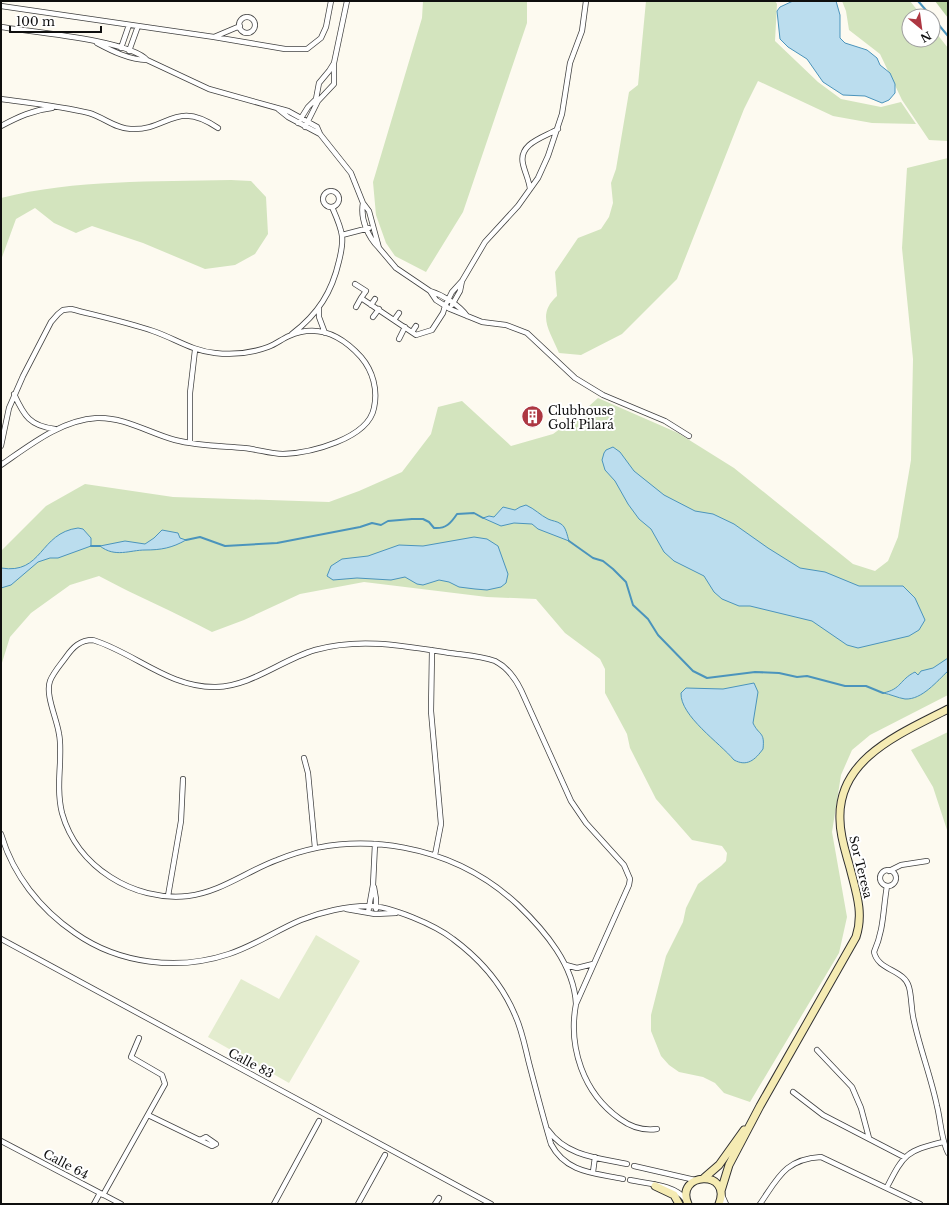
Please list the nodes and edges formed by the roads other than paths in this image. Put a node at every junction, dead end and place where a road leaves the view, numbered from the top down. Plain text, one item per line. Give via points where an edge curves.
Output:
1 (331, 1) edge
2 (348, 1) edge
3 (586, 1) edge
4 (1, 6) edge
5 (129, 25) junction
6 (138, 26) junction
7 (240, 26) dead end
8 (1, 27) edge
9 (214, 37) junction
10 (96, 42) junction
11 (122, 47) junction
12 (130, 50) junction
13 (119, 53) junction
14 (127, 56) junction
15 (147, 60) junction
16 (334, 63) junction
17 (1, 99) edge
18 (59, 108) junction
19 (278, 109) junction
20 (301, 118) junction
21 (309, 122) junction
22 (298, 123) junction
23 (1, 126) edge
24 (305, 127) junction
25 (218, 128) dead end
26 (558, 129) junction
27 (320, 134) junction
28 (530, 189) junction
29 (363, 203) junction
30 (332, 207) dead end
31 (373, 227) junction
32 (366, 228) junction
33 (342, 235) junction
34 (379, 248) junction
35 (462, 281) junction
36 (355, 284) dead end
37 (430, 291) junction
38 (361, 298) junction
39 (375, 299) dead end
40 (448, 300) junction
41 (453, 303) junction
42 (371, 304) junction
43 (445, 306) junction
44 (356, 307) dead end
45 (319, 308) junction
46 (379, 309) junction
47 (450, 309) junction
48 (443, 313) junction
49 (399, 314) dead end
50 (467, 316) junction
51 (374, 317) dead end
52 (394, 320) junction
53 (416, 326) dead end
54 (405, 328) junction
55 (412, 332) junction
56 (325, 333) junction
57 (289, 336) junction
58 (398, 339) dead end
59 (196, 350) junction
60 (14, 394) junction
61 (55, 429) junction
62 (689, 436) dead end
63 (190, 443) junction
64 (1, 446) edge
65 (1, 465) edge
66 (432, 650) junction
67 (948, 709) edge
68 (304, 758) dead end
69 (183, 779) dead end
70 (1, 834) edge
71 (375, 844) junction
72 (315, 848) junction
73 (436, 855) junction
74 (927, 861) dead end
75 (889, 871) junction
76 (373, 885) junction
77 (887, 886) junction
78 (168, 896) junction
79 (369, 906) junction
80 (376, 906) junction
81 (344, 909) junction
82 (368, 913) junction
83 (397, 913) junction
84 (375, 914) junction
85 (1, 939) edge
86 (593, 964) junction
87 (566, 966) junction
88 (576, 1004) junction
89 (139, 1038) dead end
90 (817, 1050) dead end
91 (793, 1092) dead end
92 (760, 1106) junction
93 (148, 1115) junction
94 (319, 1121) dead end
95 (546, 1127) junction
96 (657, 1129) dead end
97 (869, 1138) junction
98 (200, 1140) dead end
99 (1, 1141) edge
100 (943, 1142) junction
101 (948, 1153) edge
102 (385, 1155) dead end
103 (904, 1157) junction
104 (595, 1158) junction
105 (627, 1164) dead end
106 (634, 1166) dead end
107 (593, 1172) junction
108 (704, 1178) junction
109 (623, 1179) dead end
110 (630, 1180) dead end
111 (695, 1180) junction
112 (655, 1186) junction
113 (886, 1187) junction
114 (721, 1193) junction
115 (102, 1194) junction
116 (439, 1198) dead end
117 (688, 1203) edge
118 (94, 1204) edge
119 (121, 1204) edge
120 (274, 1204) edge
121 (358, 1204) edge
122 (435, 1204) edge
123 (491, 1204) edge
124 (679, 1204) edge
125 (720, 1204) edge
126 (726, 1204) edge
127 (760, 1204) edge
128 (920, 1204) edge

1 - 9 street via 321,38 307,49 285,49
2 - 16 street
3 - 26 street via 585,22 570,63
4 - 5 street
5 - 6 street
5 - 11 street
6 - 9 street
6 - 12 street
7 - 9 street
8 - 10 street
10 - 11 street
10 - 13 street
11 - 12 street
11 - 13 street
12 - 14 street
12 - 15 street via 142,54
13 - 14 street
14 - 15 street
15 - 19 street via 209,89
16 - 20 street via 319,83 316,99
16 - 21 street via 334,84 318,100
17 - 18 street
18 - 23 street via 39,109
18 - 25 street via 91,114 129,129 148,127 181,116 205,119
19 - 20 street
19 - 22 street
20 - 21 street
20 - 22 street
21 - 24 street
21 - 27 street via 317,127
22 - 24 street
24 - 27 street
26 - 28 street via 548,156
26 - 28 street via 529,145 524,152 523,164
27 - 29 street via 351,173
28 - 35 street via 513,214 485,242
29 - 31 street via 369,211
29 - 32 street
30 - 33 street
31 - 32 street
31 - 34 street
32 - 33 street
32 - 34 street
33 - 45 street via 336,272 329,292
34 - 37 street via 396,268
35 - 40 street
35 - 41 street
36 - 38 street via 366,291
37 - 40 street
37 - 43 street via 436,300
38 - 42 street
38 - 44 street
39 - 42 street
40 - 41 street
40 - 43 street
41 - 47 street
41 - 50 street
42 - 46 street
43 - 47 street
43 - 48 street
45 - 56 street via 319,317
45 - 57 street
46 - 51 street
46 - 52 street
47 - 48 street
47 - 50 street
48 - 55 street via 432,330 416,335
49 - 52 street
50 - 62 street via 527,333 581,381 603,395 664,421
52 - 54 street
53 - 55 street
54 - 55 street
54 - 58 street
56 - 57 street via 312,331
56 - 63 street via 343,340 370,369 374,381 375,405 365,425 338,442 293,453
57 - 59 street via 268,347 252,351 216,354
59 - 60 street via 136,326 71,308 63,310 51,322
59 - 63 street via 190,393
60 - 61 street via 25,416 32,422
60 - 64 street
61 - 63 street via 96,418 111,419
61 - 65 street
66 - 73 street via 430,711 441,824
66 - 78 street via 389,644 343,644 315,650 289,660 251,680 216,687 183,683 92,640 85,640 77,645 51,678 48,690 60,735 59,786 62,814 82,851 103,872 135,890
66 - 86 street via 496,662 515,678 571,801 586,823 624,865 629,885
67 - 92 street, Sor Teresa via 882,744 864,760 849,781 842,802 840,824 859,902 858,931
68 - 72 street via 308,773
69 - 78 street via 181,821
70 - 81 street via 19,876 48,911 69,929 95,945 151,962 181,964 206,961 248,947 301,920
71 - 72 street via 351,843
71 - 73 street
71 - 76 street
72 - 78 street via 262,866 222,887 202,894
73 - 87 street via 480,876 511,899 540,928
74 - 75 street via 900,865
75 - 77 street via 894,874 895,879
75 - 77 street via 883,872 880,877 882,883
76 - 79 street
76 - 80 street
77 - 100 street via 885,917 874,952 875,957 902,976 909,987 914,1021 931,1079
79 - 80 street
79 - 81 street
79 - 82 street
80 - 83 street
80 - 84 street
81 - 82 street
82 - 84 street
83 - 84 street
83 - 95 street via 446,933 478,960 501,990 515,1015 522,1036
85 - 123 street, Calle 83
86 - 87 street via 577,968
86 - 88 street
87 - 88 street via 576,993
88 - 96 street via 575,1047 592,1092 602,1105 627,1124 647,1131
89 - 93 street via 130,1057 162,1075 165,1081
90 - 97 street via 852,1087
91 - 97 street via 823,1115
92 - 108 street, Sor Teresa via 719,1165
92 - 114 street, Sor Teresa via 729,1165
93 - 98 street
93 - 115 street
94 - 120 street
95 - 104 street via 554,1140 562,1146
95 - 107 street via 551,1144 563,1162 574,1168
97 - 103 street
99 - 115 street, Calle 64
100 - 101 street
100 - 103 street via 918,1148
102 - 121 street
103 - 113 street
104 - 105 street
104 - 107 street
106 - 111 street
107 - 109 street
108 - 111 street, Sor Teresa
108 - 114 street via 713,1180
110 - 112 street
111 - 117 street via 687,1189
112 - 117 street via 674,1189
112 - 124 street via 674,1195
113 - 127 street via 818,1157 793,1165 780,1174
113 - 128 street
114 - 125 street, Sor Teresa
114 - 126 street
115 - 118 street
115 - 119 street, Calle 64
116 - 122 street

